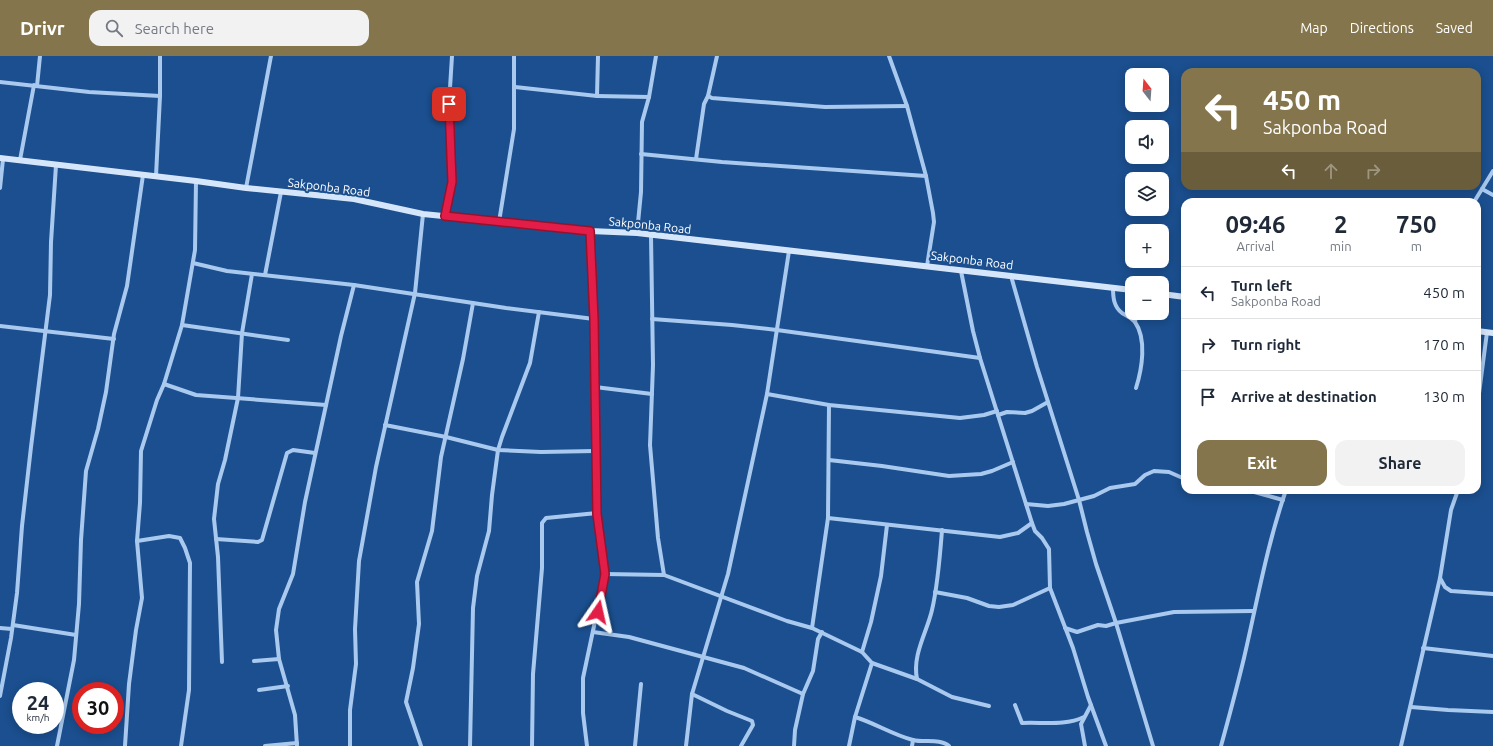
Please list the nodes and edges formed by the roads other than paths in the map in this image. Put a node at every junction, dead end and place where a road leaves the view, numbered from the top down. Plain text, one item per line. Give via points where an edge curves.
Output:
1 (40, 56) edge
2 (160, 56) edge
3 (271, 56) edge
4 (452, 56) edge
5 (514, 56) edge
6 (598, 56) edge
7 (656, 56) edge
8 (717, 56) edge
9 (889, 56) edge
10 (0, 82) edge
11 (36, 86) junction
12 (515, 88) junction
13 (160, 96) junction
14 (597, 96) junction
15 (708, 96) junction
16 (649, 97) junction
17 (907, 106) junction
18 (641, 154) junction
19 (2, 158) edge
20 (696, 159) junction
21 (20, 160) junction
22 (56, 165) junction
23 (1493, 171) edge
24 (143, 174) junction
25 (156, 176) junction
26 (926, 176) junction
27 (196, 181) junction
28 (0, 188) edge
29 (246, 188) junction
30 (1482, 189) junction
31 (281, 192) junction
32 (1493, 195) edge
33 (1476, 198) edge
34 (423, 214) junction
35 (445, 216) junction
36 (499, 222) junction
37 (590, 231) junction
38 (637, 233) junction
39 (651, 236) junction
40 (789, 251) junction
41 (193, 263) junction
42 (927, 266) junction
43 (961, 271) junction
44 (252, 274) junction
45 (265, 275) junction
46 (1011, 276) junction
47 (354, 285) junction
48 (1114, 288) junction
49 (1125, 289) edge
50 (415, 293) junction
51 (1169, 295) edge
52 (1181, 296) edge
53 (473, 302) junction
54 (539, 312) junction
55 (594, 319) junction
56 (652, 319) junction
57 (1135, 322) joint
58 (182, 325) junction
59 (0, 326) edge
60 (777, 330) junction
61 (45, 332) junction
62 (1490, 332) edge
63 (242, 334) junction
64 (114, 339) junction
65 (288, 340) dead end
66 (980, 358) junction
67 (164, 384) junction
68 (1481, 385) edge
69 (595, 387) junction
70 (1136, 388) dead end
71 (652, 394) junction
72 (767, 394) junction
73 (238, 398) junction
74 (1048, 402) junction
75 (326, 405) junction
76 (829, 405) junction
77 (997, 413) junction
78 (385, 425) junction
79 (446, 437) junction
80 (498, 450) junction
81 (595, 451) junction
82 (316, 453) junction
83 (829, 460) junction
84 (1012, 462) junction
85 (1181, 477) edge
86 (1261, 494) edge
87 (1285, 494) edge
88 (1457, 494) edge
89 (1079, 500) junction
90 (1283, 500) junction
91 (1026, 504) junction
92 (597, 514) junction
93 (828, 518) junction
94 (1032, 524) junction
95 (887, 525) junction
96 (942, 530) junction
97 (216, 539) junction
98 (137, 541) junction
99 (605, 574) junction
100 (664, 575) junction
101 (1440, 578) junction
102 (1050, 588) junction
103 (935, 592) junction
104 (1493, 594) edge
105 (722, 597) junction
106 (1254, 610) junction
107 (1116, 623) junction
108 (12, 627) junction
109 (0, 628) edge
110 (812, 628) junction
111 (1065, 628) junction
112 (593, 632) junction
113 (822, 632) junction
114 (76, 635) junction
115 (1423, 648) junction
116 (862, 652) junction
117 (703, 656) junction
118 (1493, 656) edge
119 (279, 658) junction
120 (254, 661) dead end
121 (222, 662) dead end
122 (872, 663) junction
123 (917, 679) junction
124 (641, 684) dead end
125 (288, 686) junction
126 (259, 690) dead end
127 (692, 694) junction
128 (803, 694) junction
129 (0, 696) edge
130 (1015, 705) dead end
131 (1091, 705) junction
132 (989, 706) dead end
133 (1411, 706) junction
134 (1493, 712) edge
135 (855, 717) junction
136 (1084, 717) junction
137 (913, 740) junction
138 (297, 744) edge
139 (57, 746) edge
140 (125, 746) edge
141 (181, 746) edge
142 (265, 746) edge
143 (350, 746) edge
144 (421, 746) edge
145 (470, 746) edge
146 (532, 746) edge
147 (587, 746) edge
148 (635, 746) edge
149 (686, 746) edge
150 (741, 746) edge
151 (794, 746) edge
152 (849, 746) edge
153 (912, 746) edge
154 (949, 746) edge
155 (1085, 746) edge
156 (1106, 746) edge
157 (1153, 746) edge
158 (1221, 746) edge
159 (1401, 746) edge

1 - 11 street
2 - 13 street
3 - 29 street
4 - 35 street via 449,104 452,182
5 - 12 street
6 - 14 street
7 - 16 street
8 - 15 street
9 - 17 street
10 - 11 street
11 - 13 street
11 - 21 street
12 - 14 street
12 - 36 street via 514,130
13 - 25 street
14 - 16 street
15 - 17 street via 716,99 825,107
15 - 20 street via 704,104
16 - 18 street via 642,122
17 - 26 street
18 - 20 street
18 - 38 street
19 - 21 main road, Sakponba Road
19 - 28 street
20 - 26 street
21 - 22 main road, Sakponba Road
22 - 24 main road, Sakponba Road
22 - 61 street via 50,295
23 - 30 street
24 - 25 main road, Sakponba Road
24 - 64 street via 127,286
25 - 27 main road, Sakponba Road
26 - 42 street via 934,222
27 - 29 main road, Sakponba Road
27 - 41 street
29 - 31 main road, Sakponba Road
30 - 32 street
30 - 33 street
31 - 34 main road, Sakponba Road via 354,199
31 - 45 street
34 - 35 main road, Sakponba Road
34 - 50 street
35 - 36 main road, Sakponba Road
36 - 37 main road, Sakponba Road
37 - 38 main road, Sakponba Road
37 - 55 street
38 - 39 main road, Sakponba Road
39 - 40 main road, Sakponba Road
39 - 56 street
40 - 42 main road, Sakponba Road
40 - 60 street
41 - 44 street
41 - 58 street
42 - 43 main road, Sakponba Road
43 - 46 main road, Sakponba Road
43 - 66 street
44 - 45 street
44 - 63 street
45 - 47 street
46 - 48 main road, Sakponba Road
46 - 74 street
47 - 50 street
47 - 75 street
48 - 49 main road, Sakponba Road
48 - 57 street via 1115,304
50 - 53 street
50 - 78 street
51 - 52 main road
53 - 54 street
53 - 79 street
54 - 55 street
54 - 80 street via 530,363
55 - 69 street
56 - 60 street via 732,324
56 - 71 street
57 - 70 street via 1142,348 1142,366
58 - 63 street
58 - 67 street
59 - 61 street
60 - 66 street
60 - 72 street
61 - 64 street
61 - 108 street
62 - 68 street
63 - 65 street
63 - 73 street
64 - 114 street via 106,392 86,471
66 - 77 street
67 - 73 street via 196,395
67 - 98 street via 141,451
69 - 71 street
69 - 81 street
71 - 100 street via 650,446
72 - 76 street
72 - 105 street
73 - 75 street
73 - 97 street via 218,484 214,519
74 - 77 street via 1025,413
74 - 89 street
75 - 82 street
76 - 77 street via 960,418
76 - 83 street
77 - 84 street
78 - 79 street
78 - 143 street via 360,562
79 - 80 street
79 - 144 street via 432,531 417,582 419,624 406,702
80 - 81 street
80 - 145 street via 489,531 477,576
81 - 92 street
82 - 97 street via 294,450 287,453 262,540 258,542
82 - 119 street via 293,574 279,609 276,630
83 - 84 street via 949,476 992,472
83 - 93 street
84 - 91 street
85 - 89 street via 1169,472 1154,471 1135,484 1110,488
86 - 90 street
87 - 90 street
88 - 101 street
89 - 91 street via 1048,506
89 - 107 street via 1086,532
90 - 106 street
91 - 94 street
92 - 99 street
92 - 146 street via 546,518 542,523 542,568 533,674
93 - 95 street
93 - 110 street
94 - 96 street via 1018,533 1000,537
94 - 102 street via 1049,549
95 - 96 street
95 - 116 street via 881,576
96 - 103 street
97 - 121 street
98 - 140 street via 142,598 129,684
98 - 141 street via 169,536 180,538 190,563 189,690
99 - 100 street
99 - 112 street
100 - 105 street
101 - 104 street via 1451,591
101 - 115 street
102 - 103 street via 1013,605 999,608
102 - 111 street
103 - 123 street via 919,649
105 - 110 street
105 - 117 street
106 - 107 street via 1174,612
106 - 158 street
107 - 111 street via 1098,625 1077,632
107 - 157 street
108 - 109 street
108 - 114 street
108 - 129 street
110 - 113 street
111 - 131 street
112 - 117 street via 628,637
112 - 147 street via 583,678 583,714
113 - 116 street
113 - 128 street via 818,639 813,670
114 - 139 street via 74,660
115 - 118 street
115 - 133 street
116 - 122 street
117 - 127 street
117 - 128 street via 744,668
119 - 120 street
119 - 125 street
122 - 123 street
122 - 135 street
123 - 132 street via 952,697
124 - 148 street
125 - 126 street
125 - 138 street via 295,715
127 - 149 street
127 - 150 street via 752,721 753,725
128 - 151 street
130 - 136 street via 1022,723 1055,723
131 - 136 street
131 - 156 street
133 - 134 street
133 - 159 street
135 - 137 street
135 - 152 street
136 - 155 street via 1081,724
137 - 153 street
137 - 154 street via 942,742
138 - 142 street

